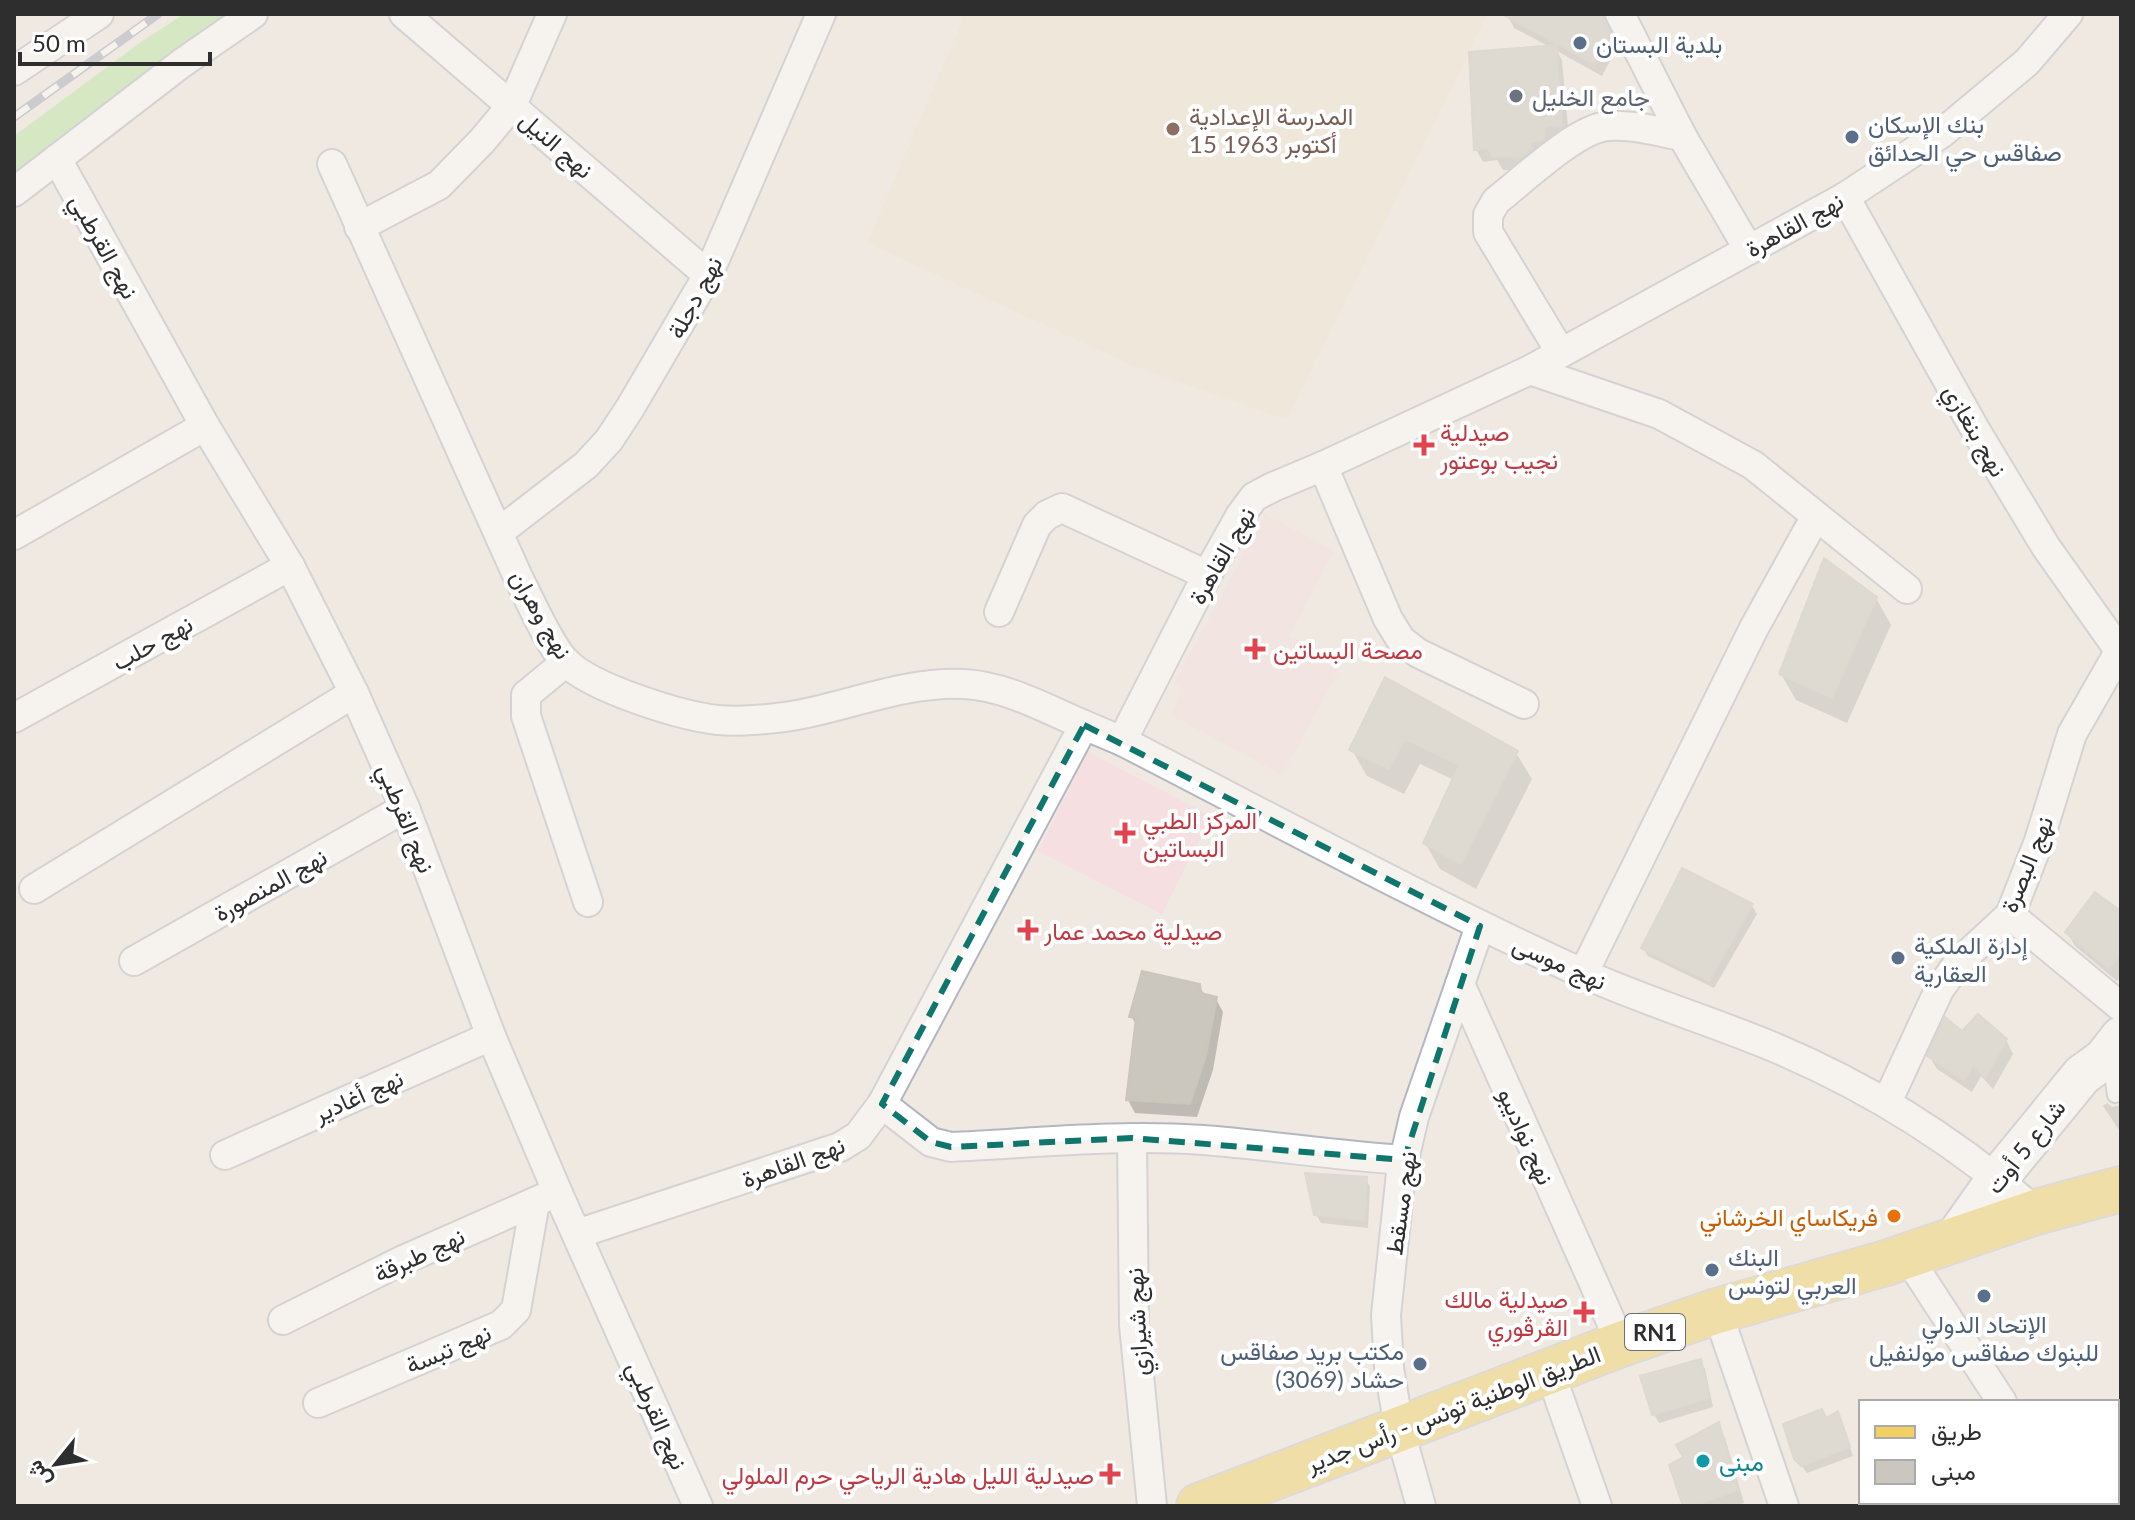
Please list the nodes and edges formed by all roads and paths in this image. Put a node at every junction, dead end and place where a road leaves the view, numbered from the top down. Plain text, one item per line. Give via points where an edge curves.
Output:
1 (99, 14) edge
2 (253, 14) edge
3 (404, 14) edge
4 (552, 14) edge
5 (1620, 14) edge
6 (2068, 14) edge
7 (817, 15) edge
8 (14, 71) edge
9 (512, 105) junction
10 (1682, 136) junction
11 (57, 159) junction
12 (332, 164) dead end
13 (14, 192) edge
14 (1845, 197) junction
15 (359, 227) junction
16 (1749, 250) junction
17 (708, 275) junction
18 (1561, 353) junction
19 (1530, 370) junction
20 (205, 426) junction
21 (1323, 466) junction
22 (1816, 516) junction
23 (499, 532) junction
24 (14, 535) edge
25 (290, 566) junction
26 (1207, 575) junction
27 (1907, 589) dead end
28 (999, 612) dead end
29 (2120, 653) edge
30 (566, 662) junction
31 (354, 693) junction
32 (1524, 704) dead end
33 (14, 718) edge
34 (1084, 725) junction
35 (1122, 741) junction
36 (405, 808) junction
37 (34, 889) dead end
38 (588, 902) dead end
39 (2010, 915) junction
40 (1480, 926) junction
41 (134, 961) dead end
42 (1583, 974) junction
43 (1460, 984) junction
44 (2121, 1007) edge
45 (491, 1036) junction
46 (2112, 1060) edge
47 (1887, 1102) junction
48 (882, 1104) junction
49 (1132, 1138) junction
50 (225, 1155) dead end
51 (1404, 1160) junction
52 (2121, 1189) edge
53 (546, 1197) junction
54 (2013, 1203) junction
55 (577, 1234) junction
56 (1907, 1256) junction
57 (1717, 1311) junction
58 (283, 1320) dead end
59 (1621, 1344) junction
60 (1550, 1372) junction
61 (2001, 1400) edge
62 (318, 1403) dead end
63 (1399, 1428) junction
64 (1216, 1503) edge
65 (698, 1506) edge
66 (1152, 1506) edge
67 (1421, 1506) edge
68 (1597, 1506) edge
69 (1784, 1506) edge

1 - 8 street
2 - 11 street
3 - 9 street, نهج النيل
4 - 9 street
5 - 10 street
6 - 14 street, نهج القاهرة via 2027,62 1942,133
7 - 17 street, نهج دجلة
9 - 15 street via 439,185
9 - 17 street, نهج النيل
10 - 16 street
10 - 18 street via 1620,126 1586,131 1496,201 1488,215 1488,232
11 - 13 street
11 - 20 street, نهج القرطبي
12 - 15 street, نهج وهران
14 - 16 street, نهج القاهرة
14 - 29 street, نهج بنغازي via 1999,470
15 - 23 street, نهج وهران
16 - 18 street, نهج القاهرة
17 - 23 street, نهج دجلة via 609,440 586,465
18 - 19 street, نهج القاهرة
19 - 21 street, نهج القاهرة
19 - 22 street via 1659,414 1753,465
20 - 24 street
20 - 25 street, نهج القرطبي
21 - 26 street, نهج القاهرة via 1254,497
21 - 32 street via 1401,640
22 - 27 street
22 - 42 street via 1754,628
23 - 30 street, نهج وهران via 536,613
25 - 31 street, نهج القرطبي
25 - 33 street, نهج حلب
26 - 28 street via 1062,508 1037,525
26 - 35 street, نهج القاهرة
29 - 39 street, نهج البصرة via 2072,734
30 - 34 street, نهج وهران via 609,689 719,720 793,716 923,686 964,684 1003,691
30 - 38 street via 526,695 526,716
31 - 36 street, نهج القرطبي
31 - 37 street
34 - 35 street
34 - 48 street, نهج القاهرة
35 - 40 street, نهج موسى
36 - 41 street, نهج المنصورة
36 - 45 street, نهج القرطبي
39 - 44 street
39 - 47 street, نهج البصرة via 1958,963 1939,990
40 - 42 street, نهج موسى
40 - 43 street
42 - 47 street, نهج موسى via 1772,1047
43 - 51 street, نهج مسقط
43 - 59 street, نهج نواديبو
45 - 50 street, نهج أغادير
45 - 53 street, نهج القرطبي
46 - 54 main road, شارع 5 أوت via 2082,1075
47 - 54 street, نهج موسى
48 - 49 street via 931,1142 951,1147
48 - 55 street, نهج القاهرة via 858,1136 840,1147
49 - 51 street
49 - 66 street, نهج شيرازي via 1134,1325
51 - 63 street, نهج مسقط via 1386,1315
52 - 54 main road, الطريق الوطنية تونس - رأس جدير / RN1
53 - 55 street, نهج القرطبي
53 - 58 street, نهج طبرقة
53 - 62 street, نهج تبسة via 516,1310 501,1325
54 - 56 main road, الطريق الوطنية تونس - رأس جدير / RN1 via 1954,1240
55 - 65 street, نهج القرطبي
56 - 57 main road, الطريق الوطنية تونس - رأس جدير / RN1
56 - 61 street
57 - 59 main road, الطريق الوطنية تونس - رأس جدير / RN1
57 - 69 street
59 - 60 main road, الطريق الوطنية تونس - رأس جدير / RN1
60 - 63 main road, الطريق الوطنية تونس - رأس جدير / RN1
60 - 68 street
63 - 64 main road, الطريق الوطنية تونس - رأس جدير / RN1
63 - 67 street, نهج مسقط

